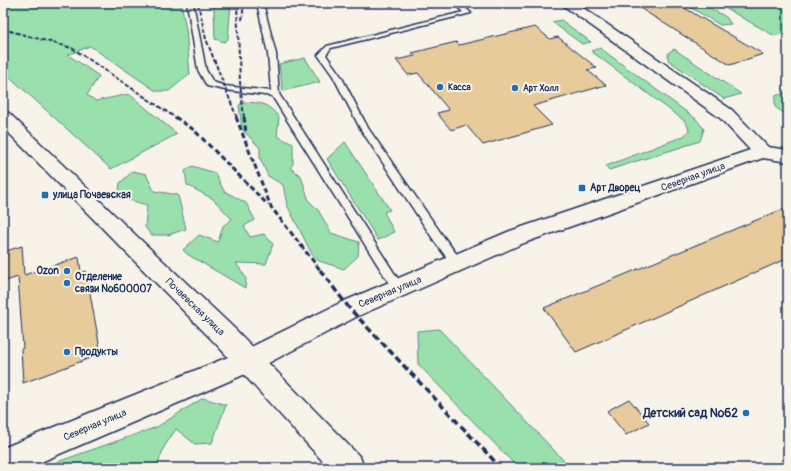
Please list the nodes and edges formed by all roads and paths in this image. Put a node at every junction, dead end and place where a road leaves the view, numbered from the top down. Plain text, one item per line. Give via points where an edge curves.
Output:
1 (190, 3) edge
2 (260, 3) edge
3 (456, 3) edge
4 (567, 3) edge
5 (276, 94) junction
6 (3, 117) edge
7 (762, 152) junction
8 (788, 156) edge
9 (457, 263) junction
10 (398, 288) junction
11 (248, 361) junction
12 (3, 463) edge
13 (349, 468) edge

1 - 5 lane via 202,70 210,84
2 - 5 lane via 272,54
3 - 9 lane via 468,13 329,47 322,55 337,76 364,128
4 - 7 street via 726,114
5 - 10 lane
6 - 11 main road, Почаевская улица
7 - 8 street, Северная улица
7 - 9 street, Северная улица via 517,237
9 - 10 street, Северная улица
10 - 11 street, Северная улица via 350,309
11 - 12 main road, Северная улица
11 - 13 main road, Почаевская улица

